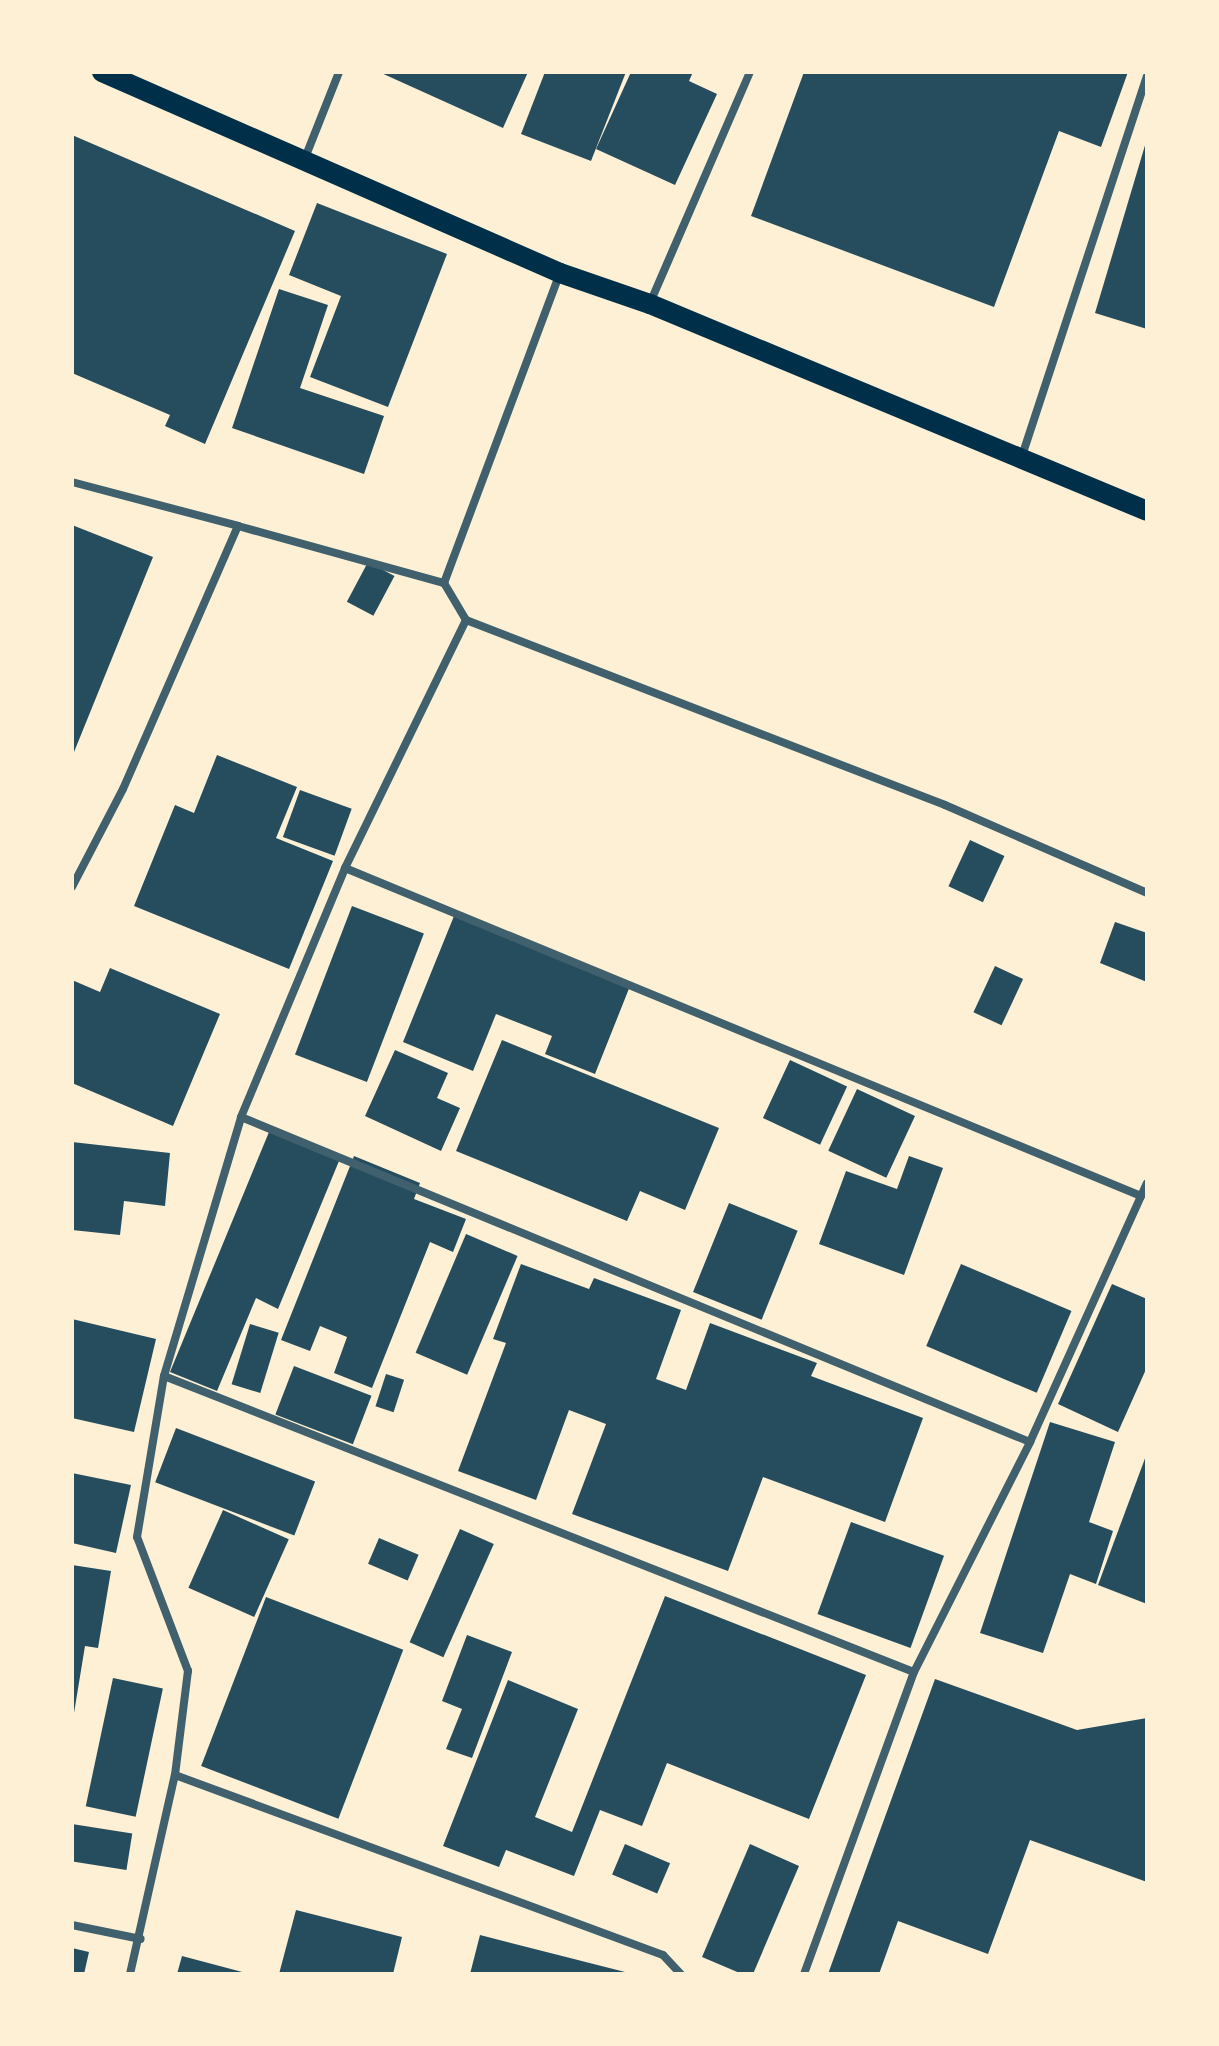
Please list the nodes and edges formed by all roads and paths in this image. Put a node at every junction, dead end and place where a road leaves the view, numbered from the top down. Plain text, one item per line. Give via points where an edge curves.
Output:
1 (102, 72) edge
2 (339, 72) edge
3 (750, 72) edge
4 (1147, 76) edge
5 (305, 158) junction
6 (560, 273) junction
7 (650, 304) junction
8 (1021, 459) junction
9 (72, 482) edge
10 (1147, 511) edge
11 (238, 526) junction
12 (444, 583) junction
13 (466, 620) junction
14 (345, 868) junction
15 (72, 887) edge
16 (1147, 893) edge
17 (241, 1117) junction
18 (1147, 1183) edge
19 (1141, 1196) junction
20 (164, 1376) junction
21 (1030, 1442) junction
22 (914, 1672) junction
23 (175, 1775) junction
24 (72, 1925) edge
25 (141, 1939) junction
26 (130, 1974) edge
27 (681, 1974) edge
28 (804, 1974) edge

1 - 5 main road
2 - 5 street
3 - 7 street
4 - 8 street
5 - 6 main road
6 - 7 main road
6 - 12 street
7 - 8 main road
8 - 10 main road
9 - 11 street
11 - 12 street
11 - 15 street via 123,789
12 - 13 street
13 - 14 street
13 - 16 street via 945,805
14 - 17 street
14 - 19 street
17 - 20 street
17 - 21 street
18 - 19 street
19 - 21 street
20 - 22 street
20 - 23 street via 137,1537 188,1671
21 - 22 street
22 - 28 street
23 - 25 street
23 - 27 street via 663,1955
24 - 25 street
25 - 26 street

